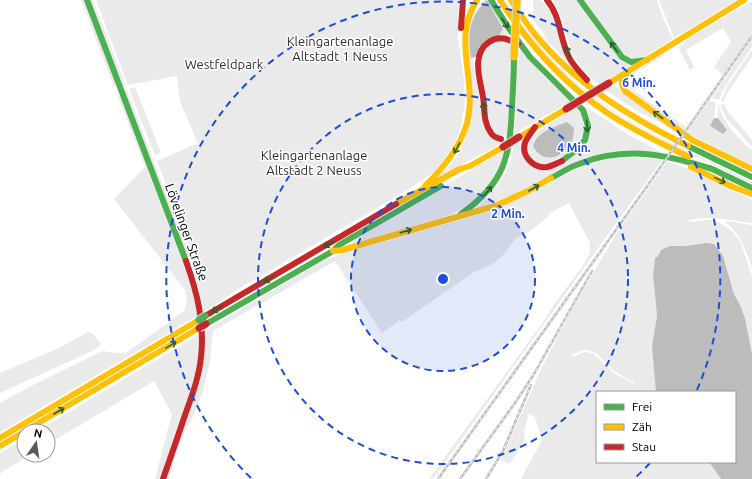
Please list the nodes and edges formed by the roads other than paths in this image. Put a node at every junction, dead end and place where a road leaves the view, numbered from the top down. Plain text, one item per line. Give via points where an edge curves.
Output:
1 (87, 0) edge
2 (463, 0) edge
3 (477, 0) edge
4 (491, 0) edge
5 (500, 0) edge
6 (511, 0) edge
7 (517, 0) edge
8 (548, 0) edge
9 (580, 0) edge
10 (744, 0) edge
11 (464, 44) junction
12 (520, 45) junction
13 (647, 60) junction
14 (628, 72) junction
15 (567, 94) junction
16 (614, 116) junction
17 (535, 128) junction
18 (502, 143) junction
19 (658, 156) junction
20 (470, 166) junction
21 (735, 168) junction
22 (752, 169) edge
23 (715, 170) junction
24 (752, 177) edge
25 (752, 188) edge
26 (420, 190) junction
27 (752, 194) edge
28 (458, 216) junction
29 (333, 251) junction
30 (39, 423) edge
31 (16, 436) edge
32 (0, 438) edge
33 (0, 446) edge
34 (163, 479) edge

1 - 34 main road, Lövelinger Straße via 198,300 202,348 198,370
2 - 11 main road via 461,38
3 - 11 main road via 468,15
4 -> 12 main road
5 - 16 main road via 521,31 554,68 588,99
6 - 21 main road via 552,53 597,94 648,126
28 -> 7 main road, bridge via 489,190 506,160 511,138
21 -> 8 main road via 723,159 646,120 593,85 568,54 558,15
13 -> 9 main road via 631,62 622,57
10 - 13 main road
11 -> 26 main road via 469,95 467,122 454,153
12 - 15 main road via 542,71
18 -> 12 main road via 493,136 487,124 478,67 479,55 485,44 499,38 510,39
13 - 14 main road
14 - 17 main road, bridge
22 -> 14 main road via 692,140 625,90 621,81
15 - 16 main road
15 -> 17 main road via 583,110 588,122 586,139 579,149 552,166 534,164 524,149
16 - 23 main road via 654,140
17 - 18 main road, bridge
18 - 20 main road
19 - 23 main road via 678,158
19 -> 27 main road via 688,165
28 -> 19 main road via 512,199 570,167 596,158 618,153
20 - 26 main road
20 - 29 main road via 463,173 339,245
21 - 24 main road
23 - 25 main road
26 -> 32 main road
29 -> 28 main road
30 -> 29 main road
31 - 33 main road

